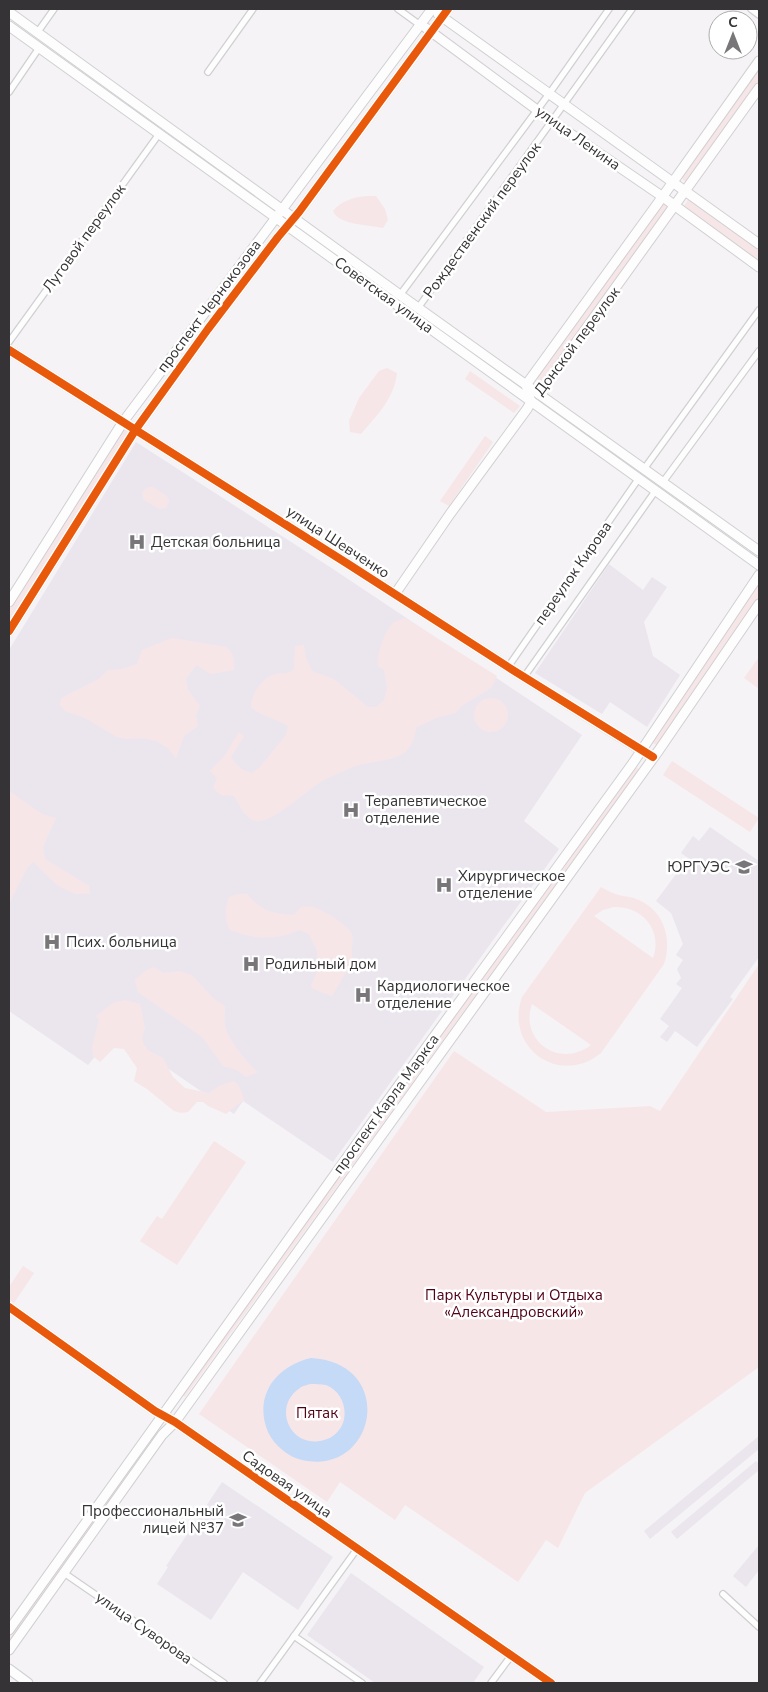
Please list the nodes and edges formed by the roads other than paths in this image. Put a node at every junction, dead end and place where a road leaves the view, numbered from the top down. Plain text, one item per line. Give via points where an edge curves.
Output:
1 (54, 9) edge
2 (253, 9) edge
3 (398, 9) edge
4 (432, 9) edge
5 (448, 9) edge
6 (609, 9) edge
7 (632, 9) edge
8 (751, 9) edge
9 (9, 12) edge
10 (759, 15) edge
11 (443, 17) junction
12 (420, 25) junction
13 (9, 26) edge
14 (431, 32) junction
15 (37, 33) junction
16 (39, 48) junction
17 (759, 60) edge
18 (208, 72) dead end
19 (759, 88) edge
20 (9, 92) edge
21 (549, 94) junction
22 (564, 104) junction
23 (537, 109) junction
24 (552, 121) junction
25 (159, 134) junction
26 (674, 181) junction
27 (686, 190) junction
28 (662, 197) junction
29 (675, 206) junction
30 (282, 209) junction
31 (275, 217) junction
32 (294, 218) junction
33 (287, 226) junction
34 (759, 244) edge
35 (759, 267) edge
36 (400, 295) junction
37 (418, 308) junction
38 (759, 310) edge
39 (9, 342) edge
40 (9, 350) edge
41 (759, 350) edge
42 (526, 385) junction
43 (539, 394) junction
44 (531, 402) junction
45 (123, 422) junction
46 (136, 429) junction
47 (644, 469) junction
48 (639, 478) junction
49 (663, 482) junction
50 (656, 490) junction
51 (759, 551) edge
52 (759, 565) edge
53 (759, 575) edge
54 (395, 594) junction
55 (9, 602) edge
56 (759, 604) edge
57 (9, 631) edge
58 (508, 667) junction
59 (524, 677) junction
60 (642, 750) junction
61 (653, 757) junction
62 (9, 1308) edge
63 (163, 1415) junction
64 (175, 1422) junction
65 (357, 1549) junction
66 (64, 1572) junction
67 (723, 1594) dead end
68 (759, 1627) edge
69 (9, 1630) edge
70 (294, 1636) junction
71 (9, 1650) edge
72 (510, 1656) junction
73 (9, 1669) edge
74 (28, 1683) edge
75 (224, 1683) edge
76 (260, 1683) edge
77 (362, 1683) edge
78 (491, 1683) edge
79 (551, 1683) edge

1 - 15 street
2 - 18 street
3 - 12 street, улица Ленина
4 - 11 main road, улица Ленина
4 - 12 main road, проспект Чернокозова
5 - 11 main road, проспект Чернокозова
6 - 21 street, Рождественский переулок
7 - 22 street, Рождественский переулок
8 - 10 street
9 - 15 main road, Советская улица
11 - 14 main road, проспект Чернокозова
11 - 21 main road, улица Ленина
12 - 14 main road, улица Ленина
12 - 30 main road, проспект Чернокозова
13 - 16 main road, Советская улица
14 - 23 main road, улица Ленина
14 - 32 main road, проспект Чернокозова
15 - 30 main road, Советская улица
16 - 20 street
16 - 25 main road, Советская улица
17 - 26 main road, Донской переулок
19 - 27 main road, Донской переулок
21 - 22 main road, улица Ленина
21 - 23 street, Рождественский переулок
22 - 24 street, Рождественский переулок
22 - 26 main road, улица Ленина
23 - 24 main road, улица Ленина
23 - 36 street, Рождественский переулок
24 - 28 main road, улица Ленина
24 - 37 street, Рождественский переулок
25 - 31 main road, Советская улица
25 - 39 street, Луговой переулок
26 - 27 main road, улица Ленина
26 - 28 main road, Донской переулок
27 - 29 main road, Донской переулок
27 - 34 main road, улица Ленина
28 - 29 main road, улица Ленина
28 - 42 main road, Донской переулок
29 - 35 main road, улица Ленина
29 - 43 main road, Донской переулок
30 - 31 main road, проспект Чернокозова
30 - 32 main road, Советская улица
31 - 33 main road, Советская улица
31 - 45 main road, проспект Чернокозова
32 - 33 main road, проспект Чернокозова
32 - 36 main road, Советская улица
33 - 44 main road, Советская улица
33 - 46 main road, проспект Чернокозова
36 - 37 main road, Советская улица
37 - 42 main road, Советская улица
38 - 47 street
40 - 45 main road, улица Шевченко
41 - 49 street
42 - 43 main road, Советская улица
42 - 44 main road
43 - 44 main road, Донской переулок
43 - 47 main road, Советская улица
44 - 48 main road, Советская улица
44 - 54 main road, Донской переулок
45 - 46 main road, улица Шевченко
45 - 55 main road, проспект Чернокозова
46 - 54 main road, улица Шевченко
46 - 57 main road, проспект Чернокозова
47 - 49 main road, Советская улица
48 - 50 main road, Советская улица
48 - 58 street, переулок Кирова
49 - 51 main road, Советская улица
50 - 52 main road, Советская улица
50 - 59 street, переулок Кирова
53 - 60 main road, проспект Карла Маркса
54 - 58 main road, улица Шевченко
56 - 61 main road, проспект Карла Маркса
58 - 59 main road, улица Шевченко
59 - 60 main road, улица Шевченко
60 - 61 main road, улица Шевченко
60 - 63 main road, проспект Карла Маркса
61 - 64 main road, проспект Карла Маркса
62 - 63 main road, Садовая улица
63 - 64 main road, Садовая улица
63 - 69 main road, проспект Карла Маркса
64 - 65 main road, Садовая улица
64 - 66 main road, проспект Карла Маркса via 162,1435
65 - 70 street
65 - 72 main road, Садовая улица
66 - 71 main road, проспект Карла Маркса
66 - 75 street, улица Суворова
67 - 68 street
70 - 76 street
70 - 77 street
72 - 78 street
72 - 79 main road, Садовая улица
73 - 74 main road

